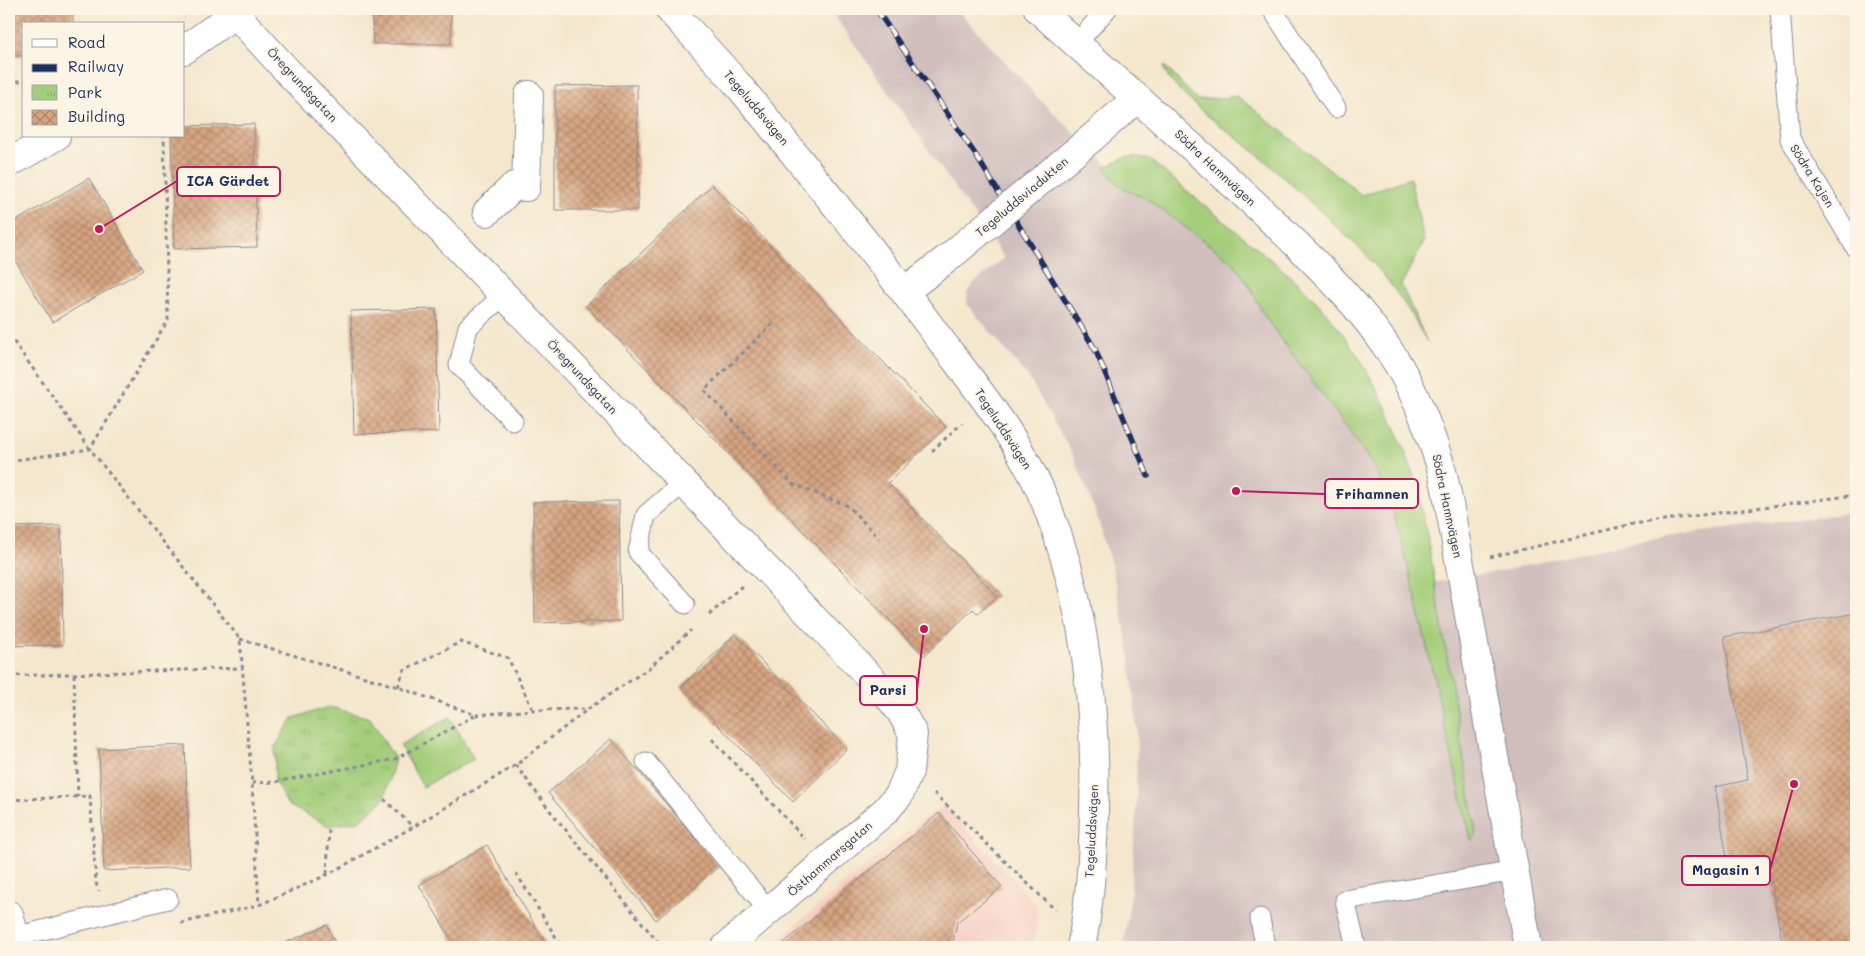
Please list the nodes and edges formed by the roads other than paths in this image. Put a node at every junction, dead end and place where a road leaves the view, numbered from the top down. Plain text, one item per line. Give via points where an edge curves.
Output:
1 (669, 9) edge
2 (1038, 9) edge
3 (1107, 9) edge
4 (1272, 9) edge
5 (1780, 9) edge
6 (233, 11) edge
7 (1076, 44) junction
8 (185, 49) edge
9 (529, 95) dead end
10 (1136, 99) junction
11 (1336, 108) dead end
12 (53, 138) edge
13 (9, 163) edge
14 (487, 212) dead end
15 (1856, 248) edge
16 (905, 291) junction
17 (504, 295) junction
18 (513, 421) dead end
19 (683, 483) junction
20 (686, 604) dead end
21 (646, 762) dead end
22 (910, 763) joint
23 (1515, 872) junction
24 (168, 899) dead end
25 (769, 911) junction
26 (1260, 918) dead end
27 (14, 933) edge
28 (1083, 935) edge
29 (726, 947) edge
30 (1265, 947) edge
31 (1356, 947) edge
32 (1528, 947) edge

1 - 16 street, Tegeluddsvägen via 737,83
2 - 7 street, Södra Hamnvägen
3 - 7 lane
4 - 11 lane
5 - 15 lane, Södra Kajen via 1790,139
6 - 8 street
6 - 17 street, Öregrundsgatan
7 - 10 street, Södra Hamnvägen
9 - 14 street via 526,187 514,186
10 - 16 street, Tegeluddsviadukten, bridge
10 - 23 street, Södra Hamnvägen via 1302,249 1362,312 1394,358 1418,403 1439,459
12 - 13 street
16 - 28 street, Tegeluddsvägen via 1023,456 1044,500 1069,569 1089,672 1095,766 1093,850
17 - 18 lane via 468,327 459,365
17 - 19 street, Öregrundsgatan
19 - 20 lane via 646,515 638,552
19 - 22 street, Öregrundsgatan via 893,702 914,734
21 - 25 lane
22 - 25 street, Östhammarsgatan via 899,795 885,811
23 - 31 lane via 1345,900
23 - 32 street, Södra Hamnvägen
24 - 27 lane
25 - 29 street, Östhammarsgatan
26 - 30 lane

